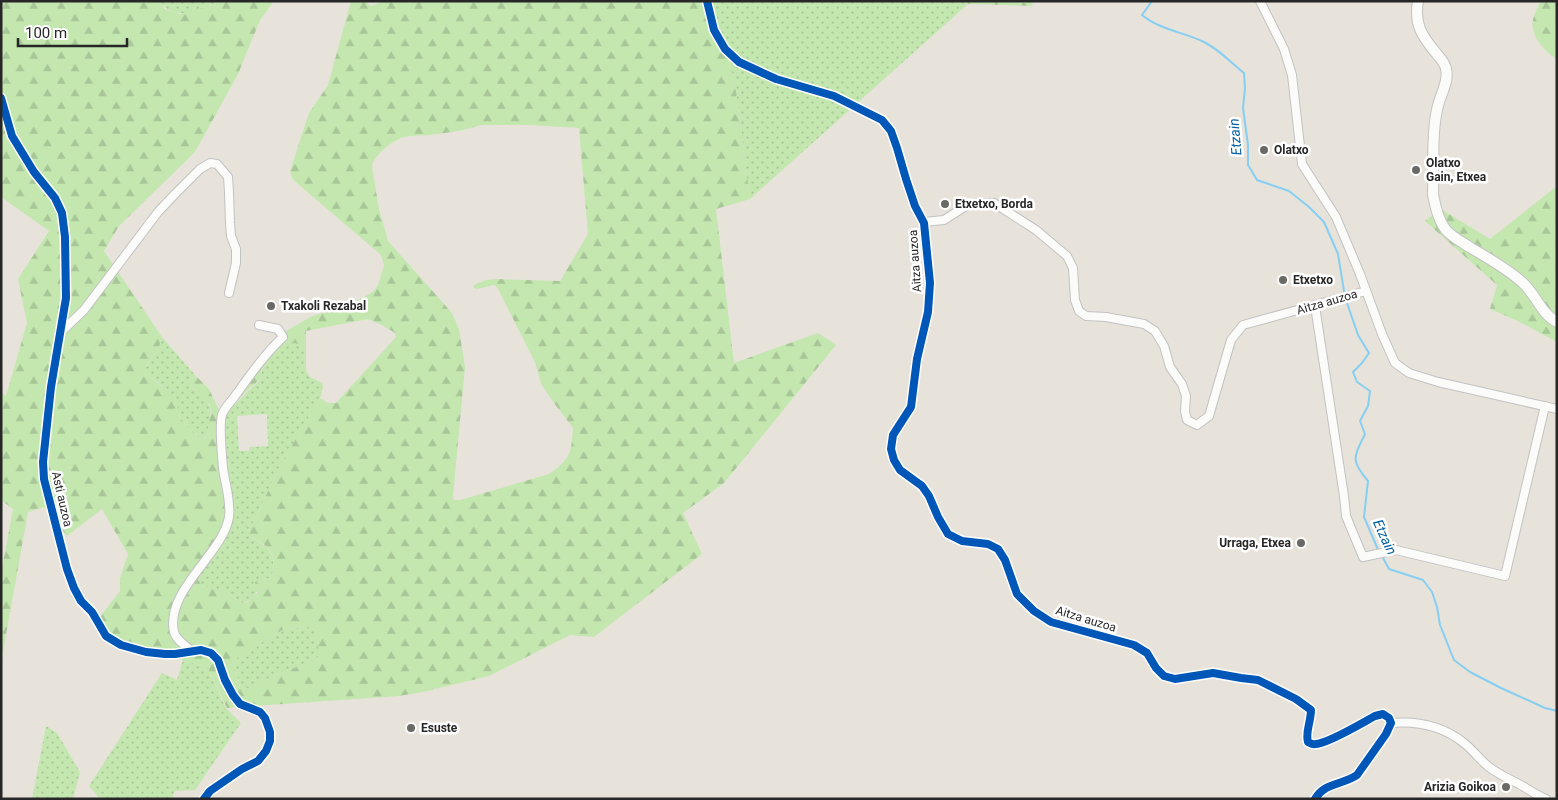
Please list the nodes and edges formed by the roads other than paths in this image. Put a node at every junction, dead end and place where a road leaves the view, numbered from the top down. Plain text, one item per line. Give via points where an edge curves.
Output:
1 (707, 1) edge
2 (1260, 1) edge
3 (1418, 1) edge
4 (1, 98) edge
5 (924, 222) junction
6 (1366, 291) junction
7 (229, 293) dead end
8 (1315, 306) junction
9 (1557, 322) edge
10 (259, 325) dead end
11 (61, 332) junction
12 (1544, 406) junction
13 (1557, 409) edge
14 (192, 651) junction
15 (1391, 723) junction
16 (204, 799) edge
17 (1315, 799) edge
18 (1546, 799) edge

1 - 5 street, Aitza auzoa via 714,30 725,49 739,62 776,79 834,96 882,120 891,131 915,206
2 - 6 street, Aitza auzoa via 1284,49 1292,75 1302,164 1336,217
3 - 9 street via 1418,27 1444,62 1447,79 1435,117 1434,206 1439,218 1456,238 1522,282 1548,317
4 - 11 street, Asti auzoa via 12,136 62,213 66,237 66,298
5 - 8 street, Aitza auzoa via 944,220 977,203 994,203 1036,230 1067,256 1073,268 1074,300 1079,311 1086,316 1144,324 1155,331 1164,346 1170,367 1182,384 1188,420 1197,425 1209,416 1231,340 1244,325
5 - 15 street, Aitza auzoa via 930,283 928,312 917,359 911,407 893,435 891,449 900,470 922,486 929,496 948,534 962,541 998,548 1017,594 1034,611 1051,622 1134,645 1147,653 1164,676 1175,679 1214,673 1258,680 1296,698 1312,710 1306,739 1310,744 1315,745 1375,716 1383,714
6 - 8 street, Aitza auzoa
6 - 12 street, Aitza auzoa via 1395,363 1409,373
7 - 11 street via 236,249 231,236 228,177 217,164 210,163 200,168 158,212 84,310
8 - 12 street via 1346,516 1363,557 1396,550 1505,576
10 - 14 street via 278,329 284,338 270,350 222,413 223,469 228,489 229,518 221,538 192,576 174,617 174,632
11 - 14 street, Asti auzoa via 43,462 44,480 74,588 106,636 146,652 175,654
12 - 13 street, Aitza auzoa
14 - 16 street, Asti auzoa via 211,653 218,660 233,695 240,704 260,712 270,732 266,751 258,761 210,791
15 - 17 street via 1357,775 1324,788
15 - 18 street via 1422,724 1452,734 1488,767

